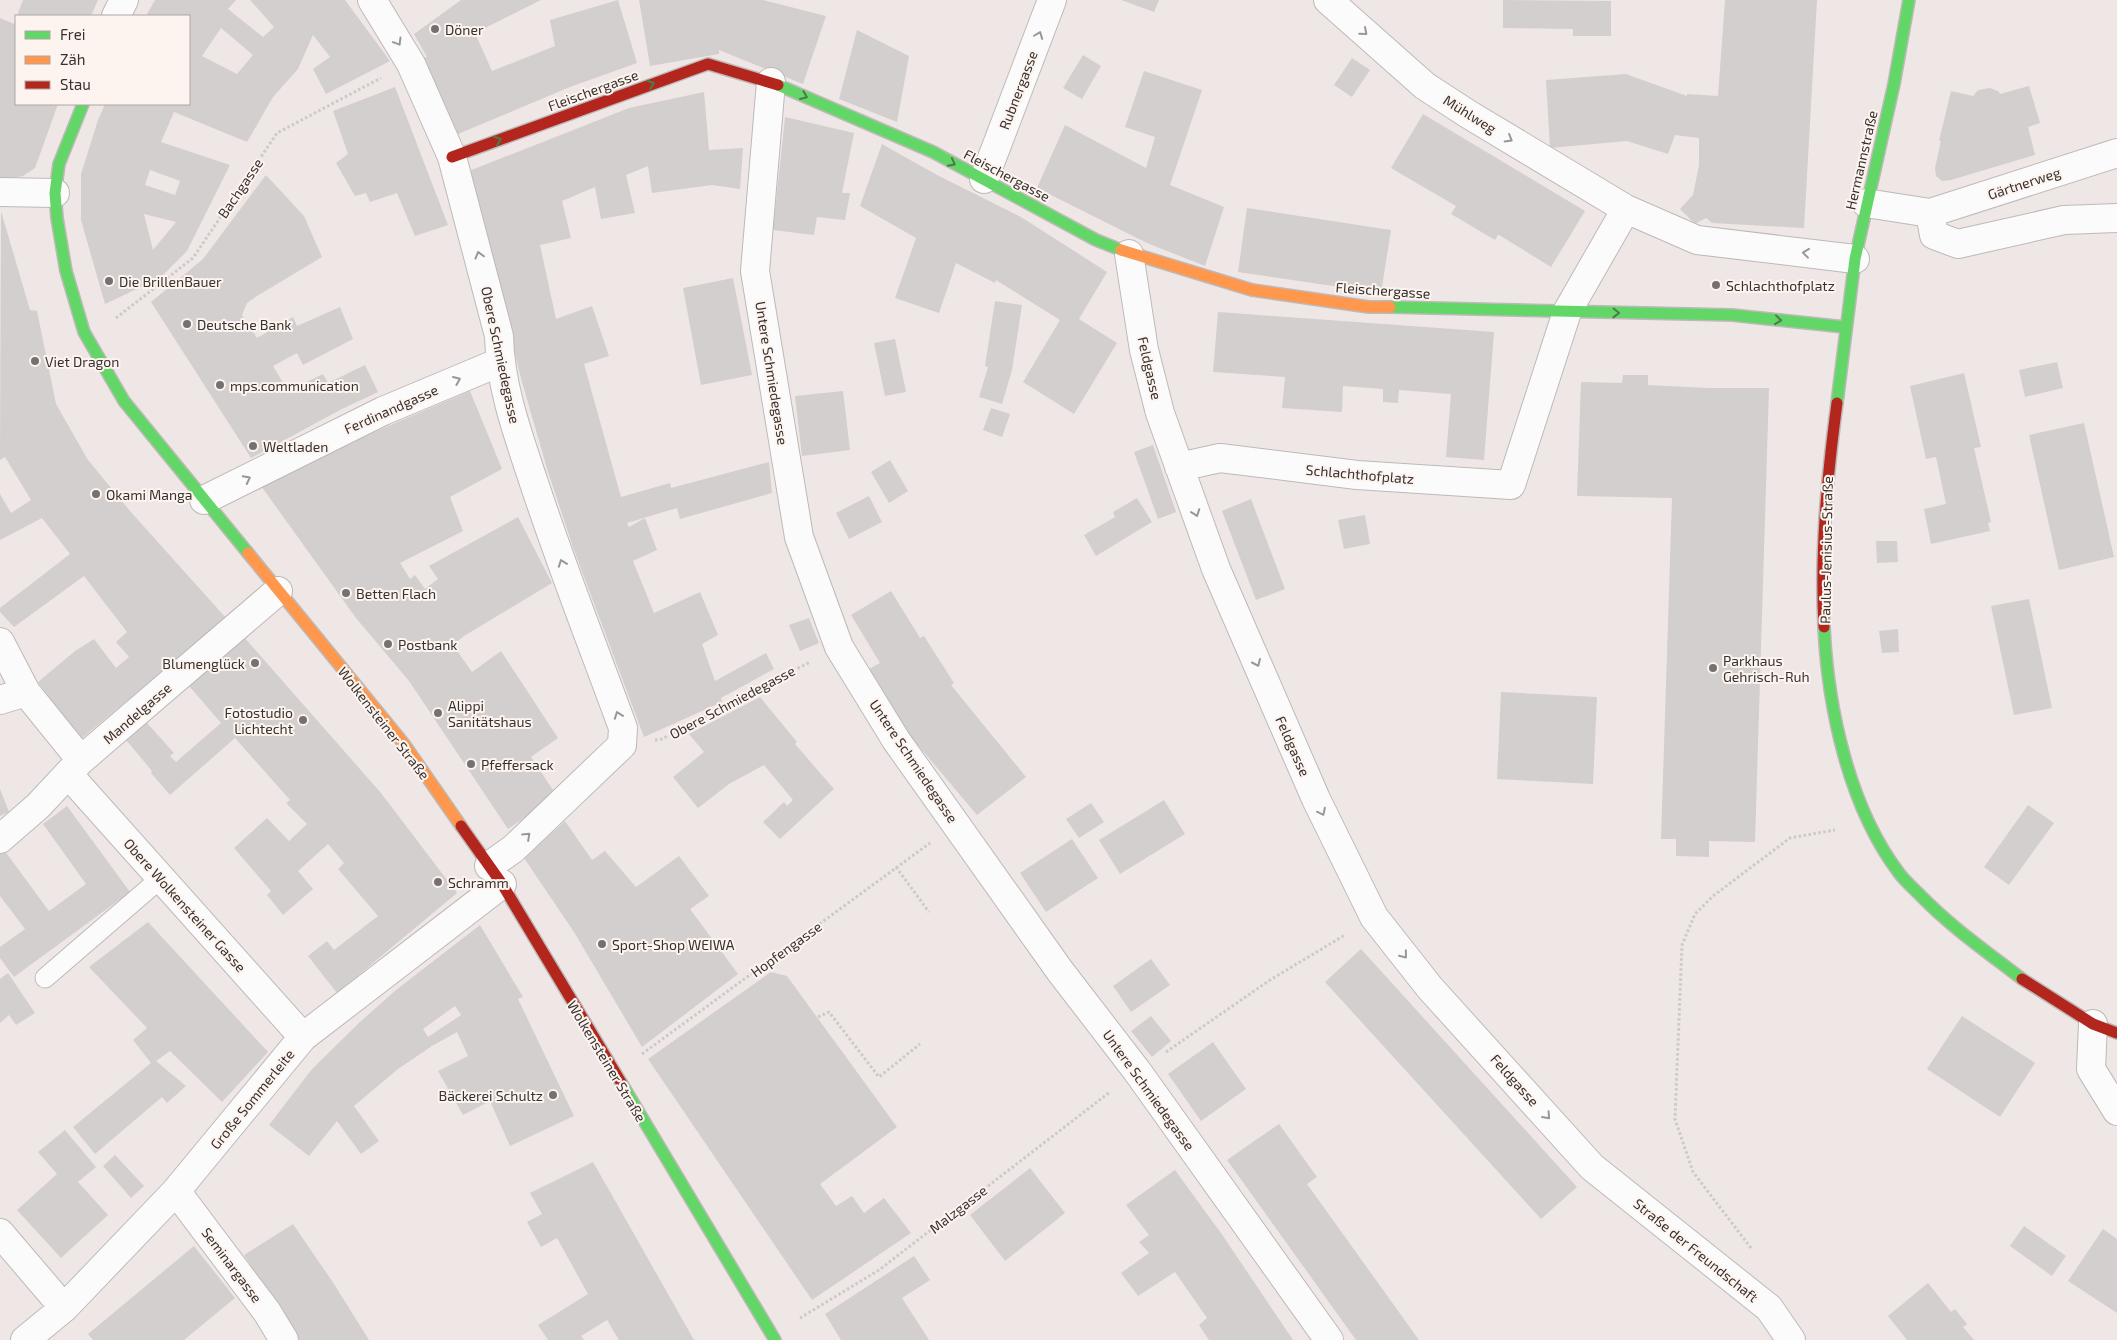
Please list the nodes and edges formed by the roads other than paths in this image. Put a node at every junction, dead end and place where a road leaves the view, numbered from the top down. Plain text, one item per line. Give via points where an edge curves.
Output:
1 (124, 0) edge
2 (372, 0) edge
3 (1052, 0) edge
4 (1328, 0) edge
5 (1909, 0) edge
6 (116, 15) edge
7 (771, 82) junction
8 (83, 105) edge
9 (2117, 153) edge
10 (452, 157) junction
11 (984, 179) junction
12 (0, 192) edge
13 (55, 193) junction
14 (1866, 203) junction
15 (1626, 209) junction
16 (1930, 213) junction
17 (2117, 218) edge
18 (1129, 254) junction
19 (1855, 259) junction
20 (1567, 312) junction
21 (1845, 327) junction
22 (500, 362) junction
23 (1179, 467) junction
24 (204, 500) junction
25 (278, 591) junction
26 (0, 642) edge
27 (26, 692) junction
28 (0, 700) edge
29 (74, 767) junction
30 (0, 840) edge
31 (495, 875) junction
32 (161, 878) junction
33 (45, 978) dead end
34 (2105, 1028) edge
35 (302, 1037) junction
36 (2117, 1111) edge
37 (1592, 1167) joint
38 (176, 1191) junction
39 (0, 1233) edge
40 (64, 1308) junction
41 (36, 1337) edge
42 (770, 1338) edge
43 (284, 1340) edge
44 (1329, 1340) edge
45 (1791, 1340) edge

1 - 6 street
2 -> 10 street, Obere Schmiedegasse via 411,64
11 -> 3 street, Rubnergasse
4 -> 15 street, Mühlweg via 1425,86
5 - 14 street, Hermannstraße via 1894,84
10 -> 7 street, Fleischergasse via 708,64
7 -> 11 street, Fleischergasse via 933,152
7 - 44 street, Untere Schmiedegasse via 755,271 799,537 839,647 896,740
8 - 13 street, Wolkensteiner Straße via 59,164
9 - 16 street, Gärtnerweg
22 -> 10 street, Obere Schmiedegasse via 496,327
11 - 18 street, Fleischergasse via 1096,240
12 - 13 street
13 - 24 street, Wolkensteiner Straße via 66,271 84,332 124,401
14 - 16 street
14 - 19 street, Hermannstraße
19 -> 15 street via 1696,240
15 - 20 street, Schlachthofplatz
16 - 17 street via 1934,235 1958,244 2064,220
18 - 20 street, Fleischergasse via 1252,290 1368,307
18 - 23 street, Feldgasse via 1144,350 1160,413
19 - 21 street, Hermannstraße
20 -> 21 street via 1732,315
20 - 23 street, Schlachthofplatz via 1512,485 1357,475 1220,458
21 - 34 street, Paulus-Jenisius-Straße via 1826,486 1822,588 1825,653 1834,714 1852,786 1868,824 1899,874 1943,919 2029,985
24 -> 22 street, Ferdinandgasse via 383,411
31 -> 22 street, Obere Schmiedegasse via 514,849 622,745 623,728 542,509 516,431
23 -> 37 street, Feldgasse via 1216,569 1316,799 1374,917 1430,988
24 - 25 street, Wolkensteiner Straße
25 - 29 street, Mandelgasse
25 - 31 street, Wolkensteiner Straße via 404,744
26 - 27 street, Obere Wolkensteiner Gasse
27 - 28 street
27 - 29 street, Obere Wolkensteiner Gasse
29 - 30 street, Mandelgasse
29 - 32 street, Obere Wolkensteiner Gasse
31 - 35 street, Große Sommerleite
31 - 42 street, Wolkensteiner Straße
32 - 33 lane
32 - 35 street, Obere Wolkensteiner Gasse
34 - 36 street, Paulus-Jenisius-Straße via 2091,1069
35 - 38 street, Große Sommerleite
37 - 45 street, Straße der Freundschaft via 1769,1308
38 - 40 street, Große Sommerleite
38 - 43 street, Seminargasse via 267,1312
39 - 40 street
40 - 41 street, Große Sommerleite

